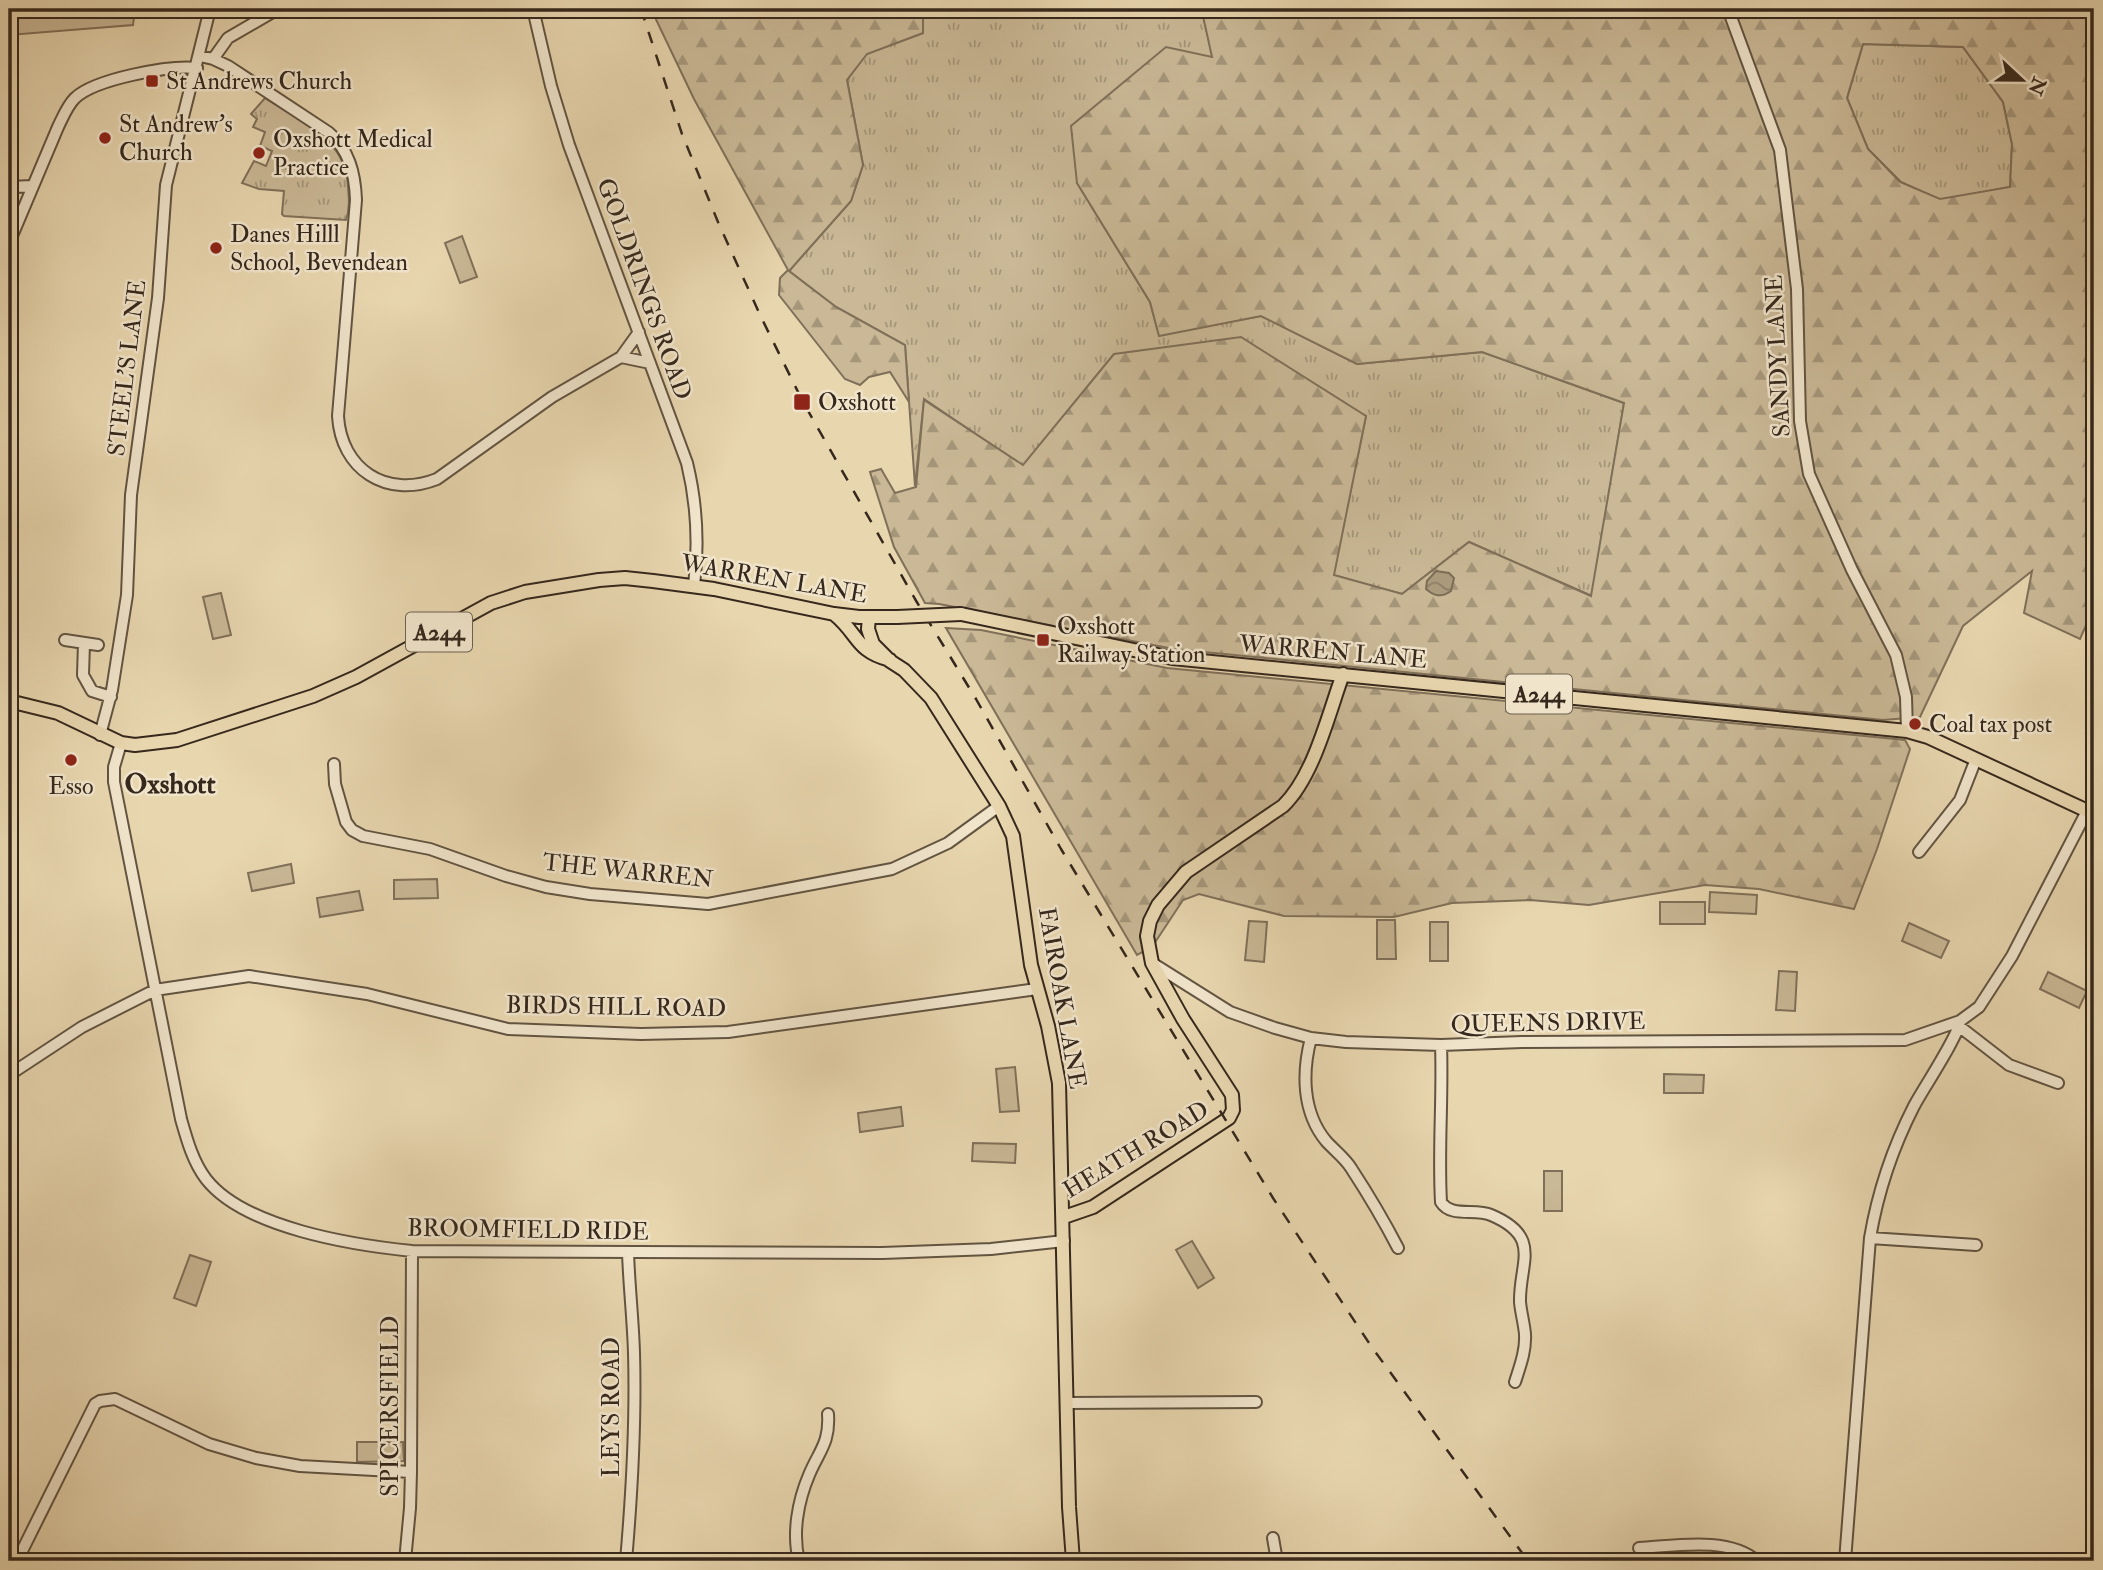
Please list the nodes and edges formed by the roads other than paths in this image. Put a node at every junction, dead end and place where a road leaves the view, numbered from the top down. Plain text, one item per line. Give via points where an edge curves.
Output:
1 (210, 9) edge
2 (278, 9) edge
3 (533, 9) edge
4 (1728, 9) edge
5 (200, 56) junction
6 (213, 59) junction
7 (197, 68) junction
8 (32, 186) junction
9 (9, 187) edge
10 (12, 220) edge
11 (9, 243) edge
12 (639, 332) junction
13 (621, 357) junction
14 (650, 363) junction
15 (694, 586) junction
16 (834, 614) junction
17 (869, 617) junction
18 (65, 640) dead end
19 (84, 643) junction
20 (98, 645) dead end
21 (890, 661) junction
22 (1343, 674) junction
23 (111, 697) junction
24 (9, 701) edge
25 (1907, 732) junction
26 (100, 735) junction
27 (121, 743) junction
28 (1976, 759) junction
29 (334, 764) dead end
30 (999, 806) junction
31 (2091, 813) edge
32 (1919, 852) dead end
33 (1152, 963) junction
34 (1037, 989) junction
35 (155, 990) junction
36 (1960, 1024) junction
37 (1311, 1038) junction
38 (1441, 1045) junction
39 (9, 1059) edge
40 (13, 1071) edge
41 (2059, 1083) dead end
42 (1064, 1217) junction
43 (1870, 1238) junction
44 (1064, 1241) junction
45 (1976, 1245) dead end
46 (1398, 1248) dead end
47 (412, 1251) junction
48 (628, 1252) junction
49 (1515, 1382) dead end
50 (1256, 1402) dead end
51 (1067, 1403) junction
52 (828, 1414) dead end
53 (411, 1472) junction
54 (1273, 1538) dead end
55 (1640, 1548) dead end
56 (17, 1561) edge
57 (404, 1561) edge
58 (626, 1561) edge
59 (799, 1561) edge
60 (1073, 1561) edge
61 (1277, 1561) edge
62 (1756, 1561) edge
63 (1845, 1561) edge

1 - 5 street, STEEL'S LANE
2 - 6 street via 228,38
3 - 12 street, GOLDRINGS ROAD via 569,145
4 - 25 street, SANDY LANE via 1780,150 1797,289 1800,421 1810,474 1896,655 1906,697
5 - 6 street
5 - 7 street, STEEL'S LANE
6 - 13 street via 328,132 347,153 352,167 356,200 338,416 343,446 354,463 381,480 407,486 423,484 451,470 552,397
7 - 8 street via 123,77 86,90 67,108
7 - 23 street, STEEL'S LANE via 166,185 157,308 131,495 127,595
8 - 9 street
8 - 10 street
10 - 11 street
12 - 13 street
12 - 14 street, GOLDRINGS ROAD
13 - 14 street
14 - 15 street, GOLDRINGS ROAD via 693,489
15 - 16 main road, WARREN LANE / A244
15 - 27 main road, WARREN LANE / A244 via 625,578 517,594 491,603 313,696 177,740
16 - 17 main road, WARREN LANE / A244
16 - 21 main road via 868,653
17 - 21 main road, FAIROAK LANE via 869,636
17 - 22 main road, WARREN LANE / A244, bridge via 961,614 1172,658
18 - 19 street
19 - 20 street
19 - 23 street via 83,675 92,691
21 - 30 main road, FAIROAK LANE via 931,698
22 - 25 main road, WARREN LANE / A244
22 - 33 main road, HEATH ROAD via 1306,776 1292,797 1186,872 1158,905 1147,936
23 - 26 street, STEEL'S LANE
24 - 26 main road, A244 via 58,713
25 - 28 main road, A244
26 - 27 main road, A244
27 - 35 street, BROOMFIELD RIDE via 113,774
28 - 31 main road, A244
28 - 32 street via 1960,800
29 - 30 street, THE WARREN via 346,822 363,836 430,849 545,887 708,904 892,869 948,843
30 - 34 main road, FAIROAK LANE via 1013,836
31 - 36 street via 1999,978
33 - 37 street, QUEENS DRIVE via 1230,1012
33 - 42 main road, HEATH ROAD via 1232,1095 1233,1110 1229,1118 1093,1207
34 - 35 street, BIRDS HILL ROAD via 729,1032 641,1034 508,1029 367,994 248,976
34 - 42 main road, FAIROAK LANE via 1059,1083
35 - 40 street, BIRDS HILL ROAD via 82,1027
35 - 47 street, BROOMFIELD RIDE via 191,1152 216,1191 252,1214 307,1232
36 - 38 street, QUEENS DRIVE via 1889,1042
36 - 41 street via 2009,1065
36 - 43 street via 1895,1144 1882,1178
37 - 38 street, QUEENS DRIVE
37 - 46 street via 1304,1068 1312,1116 1324,1139 1350,1166
38 - 49 street via 1441,1202 1451,1211 1475,1211 1503,1221 1515,1230 1526,1255 1520,1304 1524,1353
39 - 40 street
42 - 44 main road, FAIROAK LANE
43 - 45 street
43 - 63 street
44 - 48 street, BROOMFIELD RIDE via 894,1252
44 - 51 main road, FAIROAK LANE
47 - 48 street, BROOMFIELD RIDE
47 - 53 street, SPICERSFIELD
48 - 58 street, LEYS ROAD via 634,1422
50 - 51 street
51 - 60 main road, FAIROAK LANE
52 - 59 street via 828,1436 808,1476 798,1513
53 - 56 street via 300,1466 256,1458 209,1444 115,1399 106,1399 95,1405
53 - 57 street, SPICERSFIELD
54 - 61 street
55 - 62 street via 1722,1545

